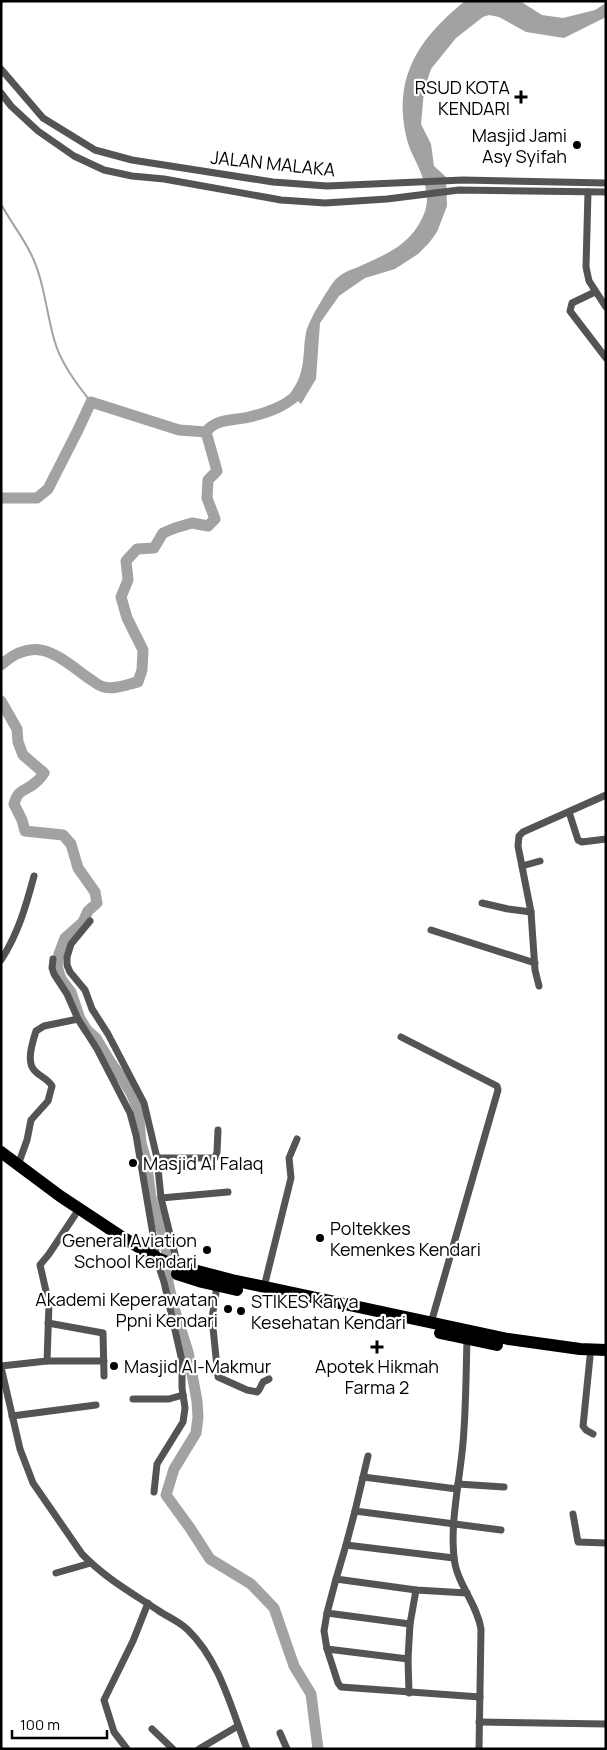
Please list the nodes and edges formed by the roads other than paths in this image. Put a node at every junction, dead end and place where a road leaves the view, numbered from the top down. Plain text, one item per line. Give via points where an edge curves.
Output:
1 (1, 69) edge
2 (1, 94) edge
3 (552, 182) junction
4 (606, 182) edge
5 (552, 191) junction
6 (588, 192) junction
7 (606, 192) edge
8 (595, 292) junction
9 (606, 307) edge
10 (606, 358) edge
11 (606, 795) edge
12 (569, 812) junction
13 (606, 839) edge
14 (540, 861) dead end
15 (522, 866) junction
16 (34, 876) dead end
17 (482, 903) dead end
18 (531, 912) junction
19 (90, 921) dead end
20 (431, 930) dead end
21 (53, 958) dead end
22 (1, 960) edge
23 (535, 963) junction
24 (539, 986) dead end
25 (78, 1019) junction
26 (401, 1037) dead end
27 (218, 1130) dead end
28 (297, 1139) dead end
29 (3, 1158) edge
30 (157, 1158) junction
31 (18, 1166) junction
32 (228, 1192) dead end
33 (161, 1198) junction
34 (75, 1215) junction
35 (138, 1251) junction
36 (160, 1263) junction
37 (177, 1270) junction
38 (217, 1286) junction
39 (264, 1287) junction
40 (312, 1301) junction
41 (48, 1323) junction
42 (431, 1323) junction
43 (467, 1339) junction
44 (529, 1346) junction
45 (606, 1350) edge
46 (590, 1358) junction
47 (606, 1358) edge
48 (47, 1361) junction
49 (104, 1361) junction
50 (1, 1367) edge
51 (104, 1376) dead end
52 (269, 1379) dead end
53 (183, 1395) junction
54 (132, 1399) dead end
55 (96, 1405) dead end
56 (12, 1416) junction
57 (593, 1434) dead end
58 (368, 1456) dead end
59 (363, 1477) junction
60 (504, 1486) dead end
61 (458, 1487) junction
62 (154, 1492) dead end
63 (355, 1510) junction
64 (574, 1514) dead end
65 (455, 1524) junction
66 (501, 1530) dead end
67 (606, 1543) edge
68 (346, 1545) junction
69 (454, 1558) junction
70 (91, 1564) junction
71 (56, 1572) dead end
72 (336, 1579) junction
73 (416, 1590) junction
74 (467, 1593) junction
75 (148, 1603) junction
76 (327, 1613) junction
77 (410, 1624) junction
78 (327, 1649) junction
79 (408, 1659) junction
80 (408, 1693) junction
81 (480, 1697) junction
82 (479, 1722) junction
83 (606, 1724) edge
84 (238, 1726) junction
85 (152, 1729) dead end
86 (280, 1733) dead end
87 (127, 1749) edge
88 (173, 1749) edge
89 (199, 1749) edge
90 (247, 1749) edge
91 (287, 1749) edge
92 (479, 1749) edge

1 - 3 street, JALAN MALAKA via 43,118 95,150 132,160 272,182 327,186 463,180
2 - 5 street, JALAN MALAKA via 38,131 74,156 104,170 280,200 325,203 459,190
3 - 4 street, JALAN MALAKA
3 - 5 street
5 - 6 street, JALAN MALAKA
6 - 7 street, JALAN MALAKA
6 - 8 street via 586,267
8 - 9 street
8 - 10 street via 572,303 570,311
11 - 12 street
12 - 13 street via 578,840
12 - 15 street via 520,834
14 - 15 street
15 - 18 street
16 - 22 street via 23,916
17 - 18 street
18 - 23 street
19 - 30 street via 71,944 67,965 85,990 92,1009 144,1103
20 - 23 street
21 - 25 street via 54,974
23 - 24 street
25 - 31 street via 44,1026 36,1031 31,1052 32,1066 52,1086 50,1097 31,1120
25 - 36 street via 130,1113
26 - 42 street via 497,1086 498,1090
27 - 30 street via 215,1158
28 - 39 street via 289,1158 290,1178
29 - 31 highway
29 - 34 highway
30 - 33 street
31 - 35 highway
32 - 33 street
33 - 37 street
34 - 35 highway
34 - 41 street via 40,1265 48,1297
35 - 36 highway
36 - 37 highway
36 - 53 street via 182,1361
37 - 38 highway
37 - 39 highway
38 - 40 highway
38 - 52 street via 212,1318 218,1377 257,1392
39 - 40 highway
40 - 42 highway
40 - 43 highway
41 - 48 street
41 - 49 street via 103,1333
42 - 44 highway
43 - 44 highway
43 - 61 street
44 - 45 highway
44 - 46 highway
46 - 47 highway
46 - 57 street via 582,1426
48 - 49 street
48 - 50 street
49 - 51 street
50 - 56 street
53 - 54 street via 169,1400
53 - 62 street via 183,1422 157,1464
55 - 56 street
56 - 70 street via 33,1483
58 - 59 street
59 - 61 street
59 - 63 street
60 - 61 street
61 - 65 street
63 - 65 street
63 - 68 street
64 - 67 street via 578,1542
65 - 66 street
65 - 69 street
68 - 69 street
68 - 72 street
69 - 74 street
70 - 71 street
70 - 75 street
72 - 73 street
72 - 76 street
73 - 74 street
73 - 77 street
74 - 81 street via 479,1620
75 - 84 street via 186,1628 205,1649
75 - 87 street via 104,1700 114,1732
76 - 77 street
76 - 78 street via 324,1631
77 - 79 street
78 - 79 street
78 - 80 street via 341,1687
79 - 80 street
80 - 81 street
81 - 82 street
82 - 83 street
82 - 92 street
84 - 89 street
84 - 90 street
85 - 88 street
86 - 91 street

